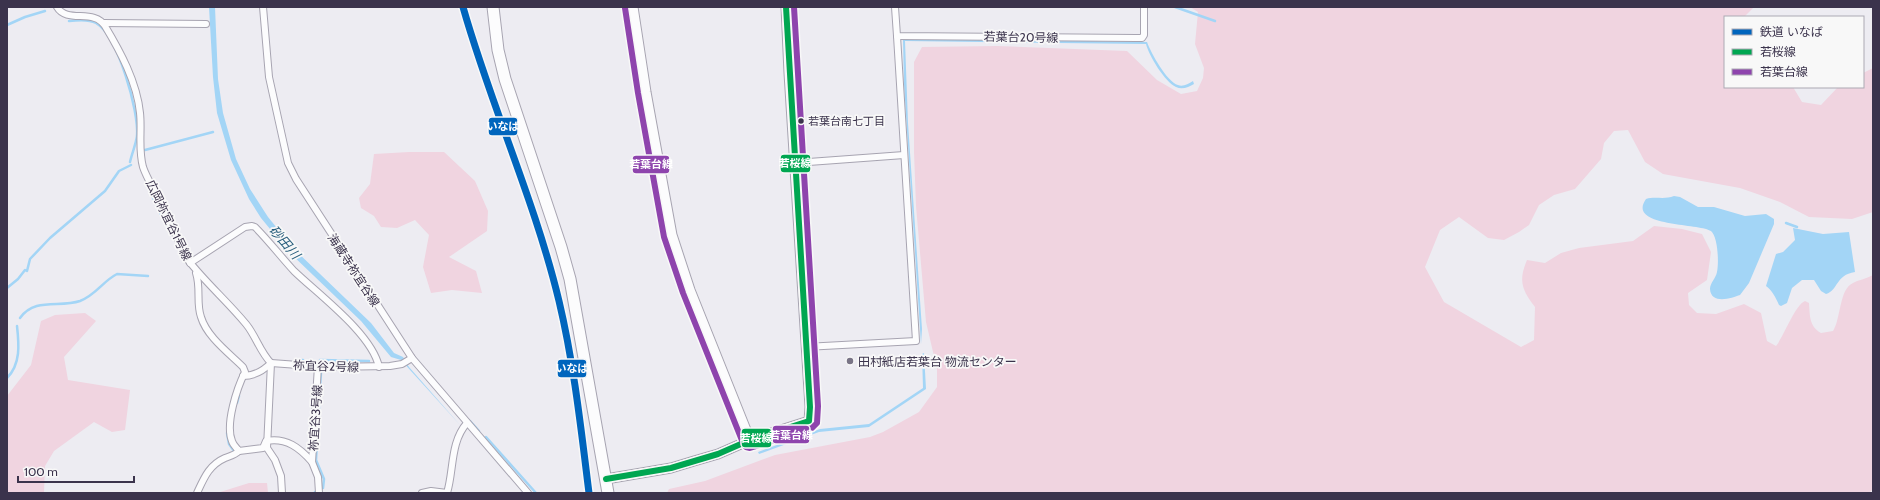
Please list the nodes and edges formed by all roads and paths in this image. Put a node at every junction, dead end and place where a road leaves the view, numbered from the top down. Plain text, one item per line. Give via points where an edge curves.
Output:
1 (57, 7) edge
2 (263, 7) edge
3 (494, 7) edge
4 (634, 7) edge
5 (786, 7) edge
6 (895, 7) edge
7 (1144, 7) edge
8 (103, 23) junction
9 (206, 24) dead end
10 (897, 36) junction
11 (904, 155) junction
12 (795, 163) junction
13 (190, 263) junction
14 (195, 270) junction
15 (806, 347) junction
16 (412, 358) junction
17 (271, 363) junction
18 (318, 366) junction
19 (379, 366) junction
20 (243, 376) junction
21 (467, 423) junction
22 (750, 440) junction
23 (266, 441) junction
24 (239, 451) junction
25 (312, 462) junction
26 (606, 479) junction
27 (197, 493) edge
28 (282, 493) edge
29 (319, 493) edge
30 (422, 493) edge
31 (447, 493) edge
32 (528, 493) edge
33 (608, 493) edge

1 - 8 street via 68,16 96,18
2 - 16 street, 海蔵寺祢宜谷線 via 269,77 288,163 296,180
3 - 26 highway via 498,50 505,79 570,279
4 - 22 street via 646,92 672,235 690,290
5 - 12 street
6 - 10 street
7 - 10 street, 若葉台20号線 via 1142,38
8 - 9 street
8 - 13 street, 広岡祢宜谷1号線 via 125,64 138,98 143,167
10 - 11 street
11 - 12 street
11 - 15 street via 916,342
12 - 15 street
13 - 14 street, 広岡祢宜谷1号線
13 - 19 street via 245,227 255,227 294,270 361,334 375,354
14 - 17 street, 広岡祢宜谷1号線 via 254,333 264,356
14 - 20 street via 201,317 215,339 244,367
15 - 22 street via 809,421
16 - 19 street, 祢宜谷2号線 via 396,366
16 - 21 street, 海蔵寺祢宜谷線
17 - 18 street, 祢宜谷2号線
17 - 20 street via 253,376
17 - 23 street
18 - 19 street, 祢宜谷2号線
18 - 25 street, 祢宜谷3号線
20 - 24 street via 230,426 232,443
21 - 31 street via 460,431 456,442
21 - 32 street, 海蔵寺祢宜谷線
22 - 26 street via 718,454 671,468
23 - 24 street via 263,448
23 - 25 street via 286,441
23 - 28 street via 281,476
24 - 27 street via 210,468
25 - 29 street, 祢宜谷3号線 via 318,477
26 - 33 highway
30 - 31 street

